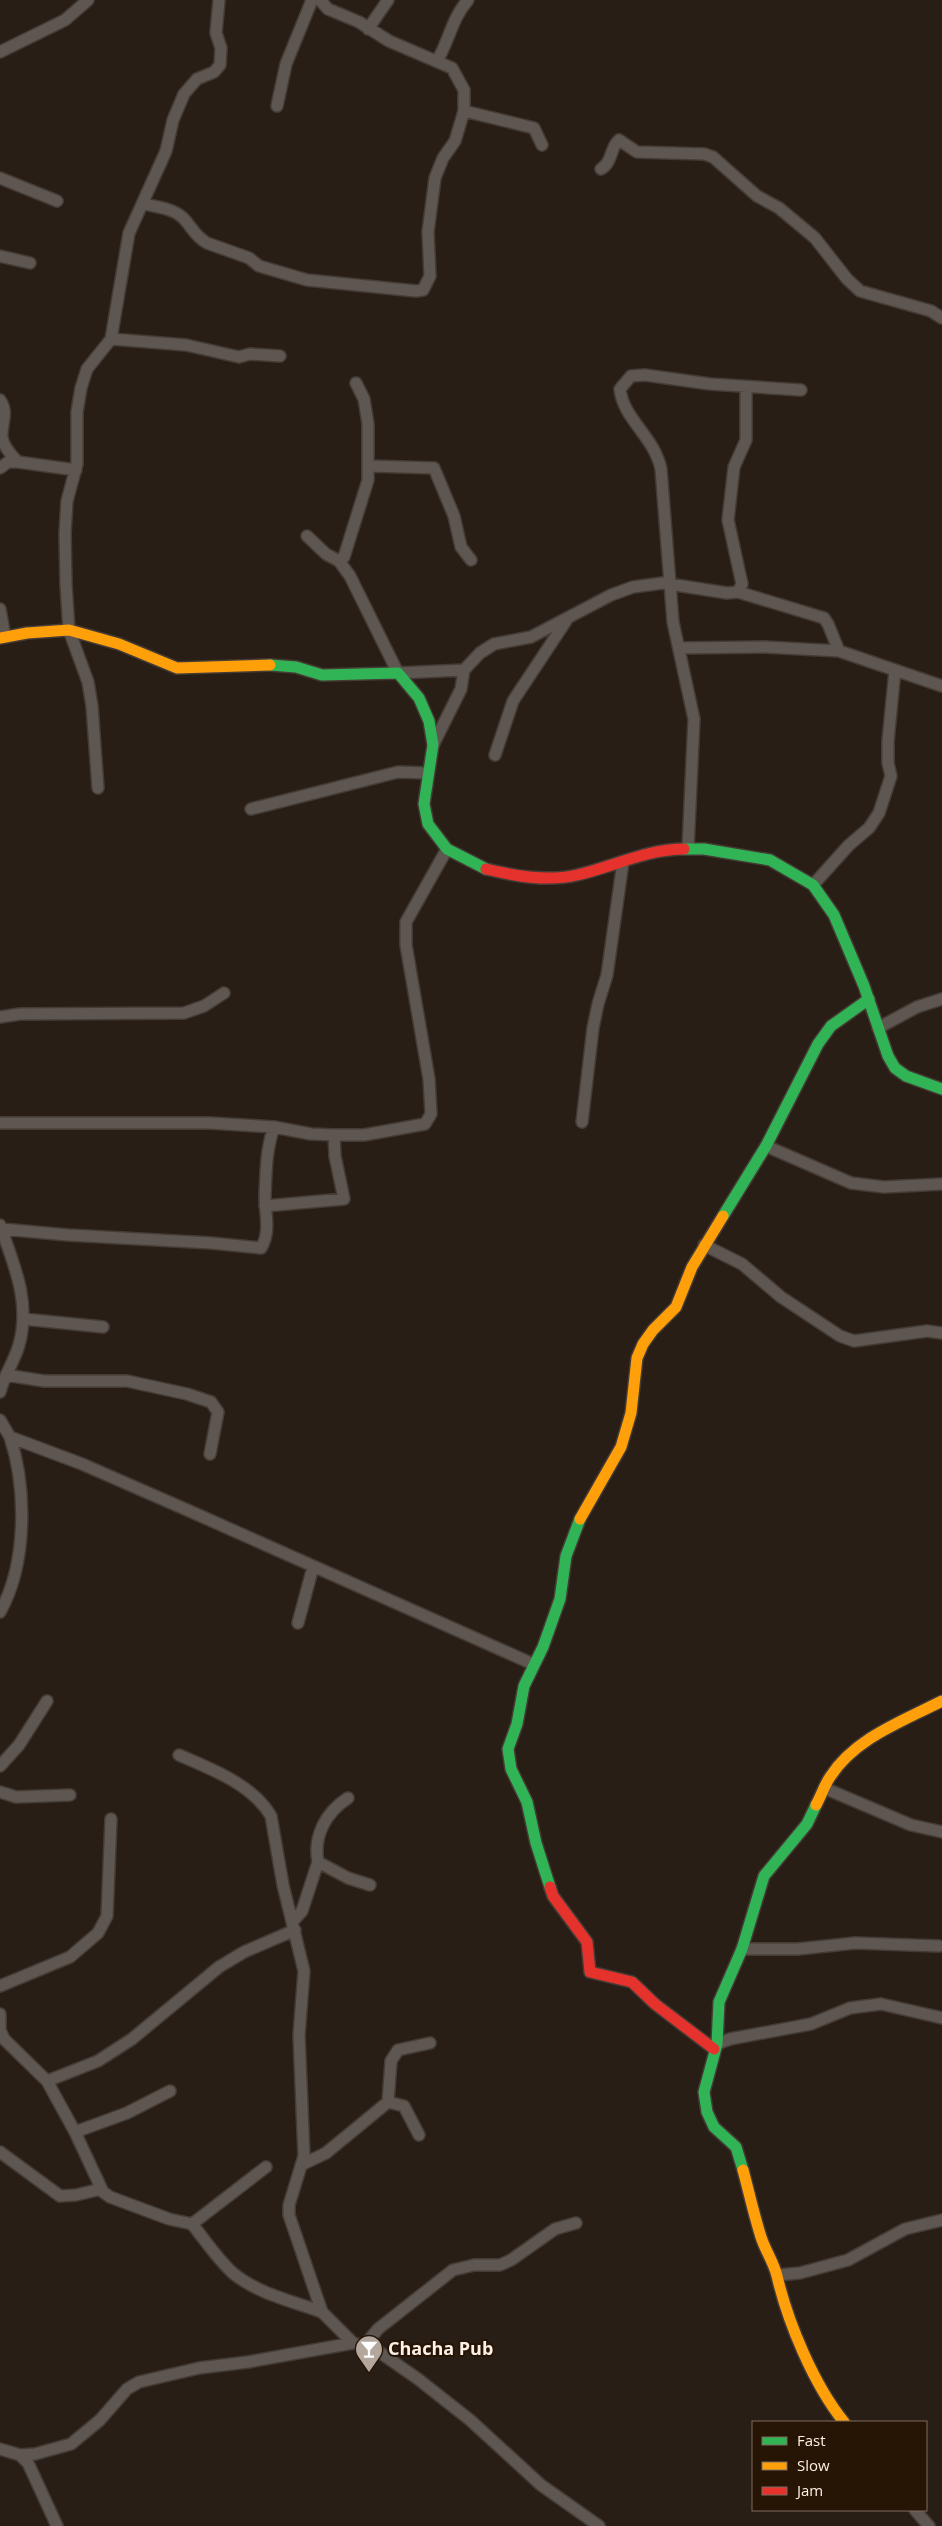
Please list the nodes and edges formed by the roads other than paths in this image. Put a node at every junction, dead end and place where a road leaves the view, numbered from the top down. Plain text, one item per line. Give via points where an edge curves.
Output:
1 (88, 0) edge
2 (219, 0) edge
3 (312, 0) edge
4 (320, 0) edge
5 (388, 0) edge
6 (468, 0) edge
7 (368, 29) junction
8 (0, 52) edge
9 (437, 61) junction
10 (276, 106) dead end
11 (464, 111) junction
12 (542, 144) dead end
13 (601, 169) dead end
14 (0, 178) edge
15 (57, 201) dead end
16 (144, 204) junction
17 (0, 256) edge
18 (30, 263) dead end
19 (942, 318) edge
20 (111, 338) junction
21 (280, 356) dead end
22 (356, 383) dead end
23 (746, 387) junction
24 (801, 390) dead end
25 (0, 400) edge
26 (18, 462) junction
27 (369, 466) junction
28 (0, 468) edge
29 (76, 470) junction
30 (307, 536) dead end
31 (471, 560) dead end
32 (339, 561) junction
33 (671, 584) junction
34 (738, 592) junction
35 (0, 609) edge
36 (567, 619) junction
37 (69, 630) junction
38 (2, 637) edge
39 (679, 648) junction
40 (839, 651) junction
41 (464, 670) junction
42 (895, 670) junction
43 (398, 673) junction
44 (942, 686) edge
45 (433, 744) junction
46 (495, 755) dead end
47 (428, 773) junction
48 (98, 788) dead end
49 (251, 809) dead end
50 (688, 848) junction
51 (447, 849) junction
52 (623, 862) junction
53 (813, 884) junction
54 (224, 993) dead end
55 (869, 999) junction
56 (942, 999) edge
57 (0, 1017) edge
58 (878, 1028) junction
59 (942, 1089) edge
60 (582, 1122) dead end
61 (0, 1123) edge
62 (274, 1127) junction
63 (334, 1135) junction
64 (766, 1146) junction
65 (942, 1184) edge
66 (265, 1206) junction
67 (1, 1227) edge
68 (704, 1245) junction
69 (24, 1319) junction
70 (104, 1326) dead end
71 (942, 1333) edge
72 (6, 1375) junction
73 (0, 1392) edge
74 (0, 1420) edge
75 (10, 1437) junction
76 (210, 1454) dead end
77 (313, 1567) junction
78 (0, 1612) edge
79 (298, 1623) dead end
80 (533, 1664) junction
81 (47, 1701) dead end
82 (942, 1701) edge
83 (179, 1755) dead end
84 (0, 1766) edge
85 (824, 1788) junction
86 (0, 1792) edge
87 (70, 1795) dead end
88 (348, 1798) dead end
89 (111, 1819) dead end
90 (942, 1832) edge
91 (318, 1862) junction
92 (370, 1885) dead end
93 (294, 1925) junction
94 (939, 1946) dead end
95 (742, 1949) junction
96 (0, 1986) edge
97 (0, 2014) edge
98 (942, 2018) edge
99 (0, 2031) edge
100 (430, 2043) dead end
101 (716, 2046) junction
102 (47, 2081) junction
103 (170, 2091) dead end
104 (388, 2102) junction
105 (75, 2132) junction
106 (419, 2135) dead end
107 (0, 2152) edge
108 (301, 2165) junction
109 (266, 2167) dead end
110 (100, 2189) junction
111 (942, 2220) edge
112 (192, 2224) junction
113 (576, 2224) dead end
114 (777, 2275) junction
115 (322, 2312) junction
116 (353, 2343) junction
117 (365, 2345) junction
118 (843, 2421) edge
119 (0, 2450) edge
120 (20, 2454) junction
121 (916, 2511) edge
122 (57, 2526) edge
123 (599, 2526) edge
124 (929, 2526) edge

1 - 8 street via 65,20
2 - 16 street via 216,27 221,48 220,65 214,72 197,79 184,94 173,120 166,151
3 - 10 street via 286,64
4 - 7 street via 328,9
5 - 7 street
6 - 9 street via 454,20
7 - 9 street
9 - 11 street via 452,68 464,90
11 - 12 street via 534,128
11 - 16 street via 455,141 436,173 428,232 430,276 423,290 342,285 280,272 207,243 197,237 174,211
13 - 19 street via 619,140 637,152 713,157 757,196 779,208 815,238 860,291 931,311
14 - 15 street
16 - 20 street via 129,233
17 - 18 street
20 - 21 street via 186,345 239,356
20 - 29 street via 88,369 81,388 77,412
22 - 27 street via 364,399 368,424
23 - 24 street
23 - 33 street via 637,375 626,380 620,389 623,403 647,436 658,458
23 - 34 street via 746,440 734,467 728,520 742,584
25 - 26 street via 5,412 2,438
26 - 28 street via 8,462
26 - 29 street
27 - 31 street via 434,468 451,507 462,547
27 - 32 street via 368,480 344,557
29 - 37 street via 67,501 65,533
30 - 32 street
32 - 43 street via 350,576
33 - 34 street
33 - 36 street via 652,583 623,590
33 - 39 street via 671,607
34 - 40 street via 824,618
35 - 38 street
36 - 41 street via 531,637 494,644
36 - 46 street via 514,701
37 - 38 street
37 - 43 street via 119,644 177,668 279,665 322,675
37 - 48 street via 88,682
39 - 40 street via 765,647
39 - 50 street via 694,719
40 - 42 street
41 - 43 street
41 - 45 street via 461,689
42 - 44 street
42 - 53 street via 888,747 891,776 879,813 869,828
43 - 45 street via 419,698 429,721
45 - 47 street
47 - 49 street via 398,772
47 - 51 street via 424,804 428,824
50 - 52 street via 651,852
50 - 53 street via 770,860
51 - 52 street via 484,869 539,877 576,875
51 - 63 street via 406,922 406,945 432,1114 425,1124 412,1127 364,1135
52 - 60 street via 607,975 593,1028
53 - 55 street via 834,915
54 - 57 street via 184,1014 20,1014
55 - 58 street
55 - 64 street via 831,1026 818,1044
56 - 58 street
58 - 59 street via 895,1068 906,1076
61 - 62 street via 210,1123
62 - 63 street
62 - 66 street via 267,1149
63 - 66 street via 344,1199
64 - 65 street via 851,1183 884,1187
64 - 68 street
66 - 67 street via 268,1228 261,1248 211,1242 68,1235
67 - 69 street via 23,1298
68 - 71 street via 742,1264 781,1297 840,1336 854,1341 927,1331
68 - 80 street via 688,1274 676,1307 642,1344 637,1358 631,1413 621,1447 576,1527 566,1556 560,1599 543,1647
69 - 70 street
69 - 72 street via 19,1346
72 - 73 street
72 - 76 street via 44,1381 127,1382 211,1402 218,1412
74 - 75 street
75 - 77 street via 82,1464
75 - 78 street via 18,1460 20,1535 14,1575
77 - 79 street
77 - 80 street
80 - 101 street via 524,1686 508,1757 527,1802 552,1896 588,1942 590,1972 632,1982 655,2004
81 - 84 street via 19,1745
82 - 85 street via 864,1742 848,1755
83 - 93 street via 228,1778 267,1809
85 - 90 street via 911,1825
85 - 95 street via 807,1824 764,1876
86 - 87 street via 16,1797
88 - 91 street via 327,1818 318,1834
89 - 96 street via 107,1916 98,1933 70,1957
91 - 92 street
91 - 93 street
93 - 102 street via 219,1967 132,2040 98,2061
93 - 108 street via 304,1970 300,2035 304,2147
94 - 95 street via 855,1943 798,1949
95 - 101 street via 719,2002
97 - 99 street
98 - 101 street via 880,2004 850,2008 811,2024 730,2039
99 - 102 street via 4,2039
100 - 104 street via 398,2050 394,2054
101 - 114 street via 704,2092 707,2112 714,2126 736,2147 760,2238
102 - 105 street
103 - 105 street via 127,2113
104 - 106 street via 404,2106
104 - 108 street via 331,2149
105 - 110 street
107 - 110 street via 60,2196
108 - 115 street via 289,2214
109 - 112 street
110 - 112 street via 110,2197
111 - 114 street via 905,2229 848,2260 800,2273
112 - 115 street via 226,2266 246,2282 259,2290
113 - 117 street via 555,2229 500,2265 474,2265 453,2270 378,2329
114 - 118 street via 784,2306 822,2390
115 - 116 street
116 - 117 street
116 - 120 street via 199,2368 139,2382 127,2389 100,2420 70,2444 46,2452
117 - 123 street via 448,2401 540,2484
119 - 120 street
120 - 122 street via 28,2463
121 - 124 street

